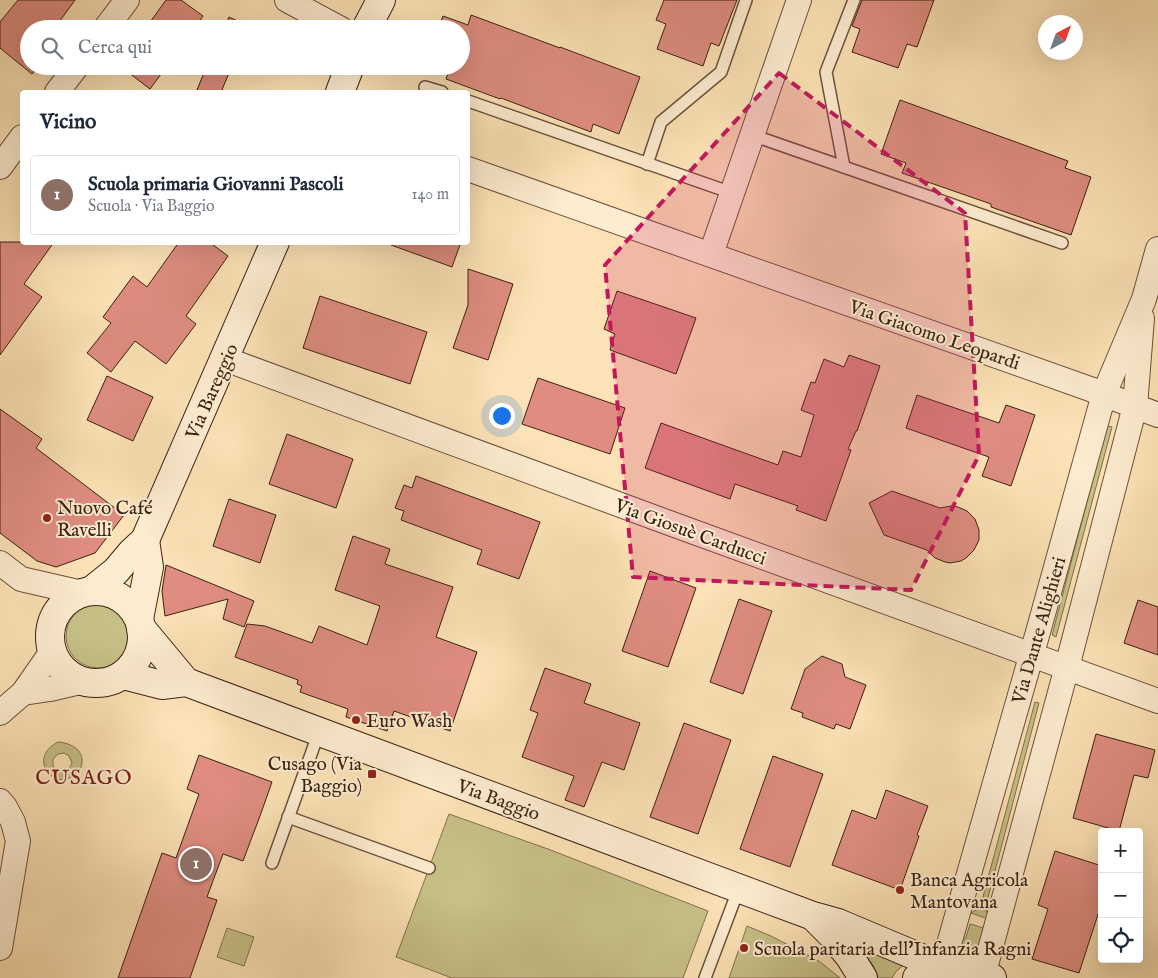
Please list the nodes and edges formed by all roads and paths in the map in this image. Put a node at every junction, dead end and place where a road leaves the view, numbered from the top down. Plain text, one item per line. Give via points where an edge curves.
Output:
1 (127, 0) edge
2 (287, 0) edge
3 (369, 0) edge
4 (381, 0) edge
5 (746, 0) edge
6 (799, 0) edge
7 (854, 0) edge
8 (112, 20) edge
9 (325, 20) edge
10 (366, 20) edge
11 (370, 20) edge
12 (70, 75) edge
13 (347, 75) edge
14 (425, 87) dead end
15 (59, 90) edge
16 (341, 90) edge
17 (435, 90) edge
18 (470, 103) edge
19 (752, 134) junction
20 (20, 141) edge
21 (647, 164) junction
22 (0, 167) edge
23 (844, 167) junction
24 (470, 170) edge
25 (732, 193) junction
26 (1062, 243) dead end
27 (275, 245) edge
28 (1158, 249) edge
29 (711, 254) junction
30 (1144, 299) junction
31 (225, 359) junction
32 (1104, 394) junction
33 (1135, 406) junction
34 (1158, 415) edge
35 (145, 540) junction
36 (0, 563) edge
37 (87, 592) junction
38 (140, 623) junction
39 (53, 650) junction
40 (1032, 655) junction
41 (1067, 667) junction
42 (123, 675) junction
43 (84, 681) junction
44 (186, 682) junction
45 (23, 693) junction
46 (1158, 701) edge
47 (0, 713) edge
48 (319, 732) junction
49 (0, 801) edge
50 (288, 818) junction
51 (272, 863) dead end
52 (429, 868) dead end
53 (739, 888) junction
54 (812, 916) junction
55 (0, 948) edge
56 (933, 970) edge
57 (988, 975) edge
58 (705, 978) edge
59 (863, 978) edge

1 - 8 street
2 - 9 street
3 - 10 street
4 - 11 street
5 - 21 lane via 721,72 661,122
6 - 19 street
7 - 23 lane via 826,72
12 - 15 street
13 - 16 street
14 - 17 lane
18 - 21 lane
19 - 23 lane
19 - 25 street
20 - 22 street
21 - 25 lane
23 - 26 lane
24 - 29 street, Via Giacomo Leopardi
25 - 29 street
27 - 31 street, Via Bareggio
28 - 30 street, Via Dante Alighieri
29 - 32 street, Via Giacomo Leopardi
30 - 32 street, Via Dante Alighieri
30 - 33 street, Via Dante Alighieri
31 - 35 street, Via Bareggio
31 - 40 street, Via Giosuè Carducci
32 - 33 street, Via Giacomo Leopardi
32 - 40 street, Via Dante Alighieri
33 - 34 street, Via Giacomo Leopardi
33 - 41 street, Via Dante Alighieri
35 - 37 street, Via Bareggio via 116,571
35 - 38 street via 149,567
36 - 37 street via 21,579
37 - 38 street via 106,592 120,598 133,608
37 - 39 street via 68,600 57,612 50,635
38 - 42 street via 143,638 139,654
38 - 44 street, Via Baggio
39 - 43 street via 66,671
39 - 45 street
40 - 41 street, Via Giosuè Carducci
40 - 56 street, Via Dante Alighieri
41 - 46 street, Via Giosuè Carducci
41 - 57 street, Via Dante Alighieri
42 - 43 street via 110,681
42 - 44 street, Via Baggio via 162,685
43 - 45 street
44 - 48 street, Via Baggio
45 - 47 street
48 - 50 lane
48 - 53 street, Via Baggio
49 - 55 street via 13,822 18,841
50 - 51 lane
50 - 52 lane
53 - 54 street, Via Baggio
53 - 58 lane
54 - 56 street, Via Baggio via 838,923
54 - 59 street, Via Baggio via 832,935
56 - 57 street, Via Baggio via 964,965

